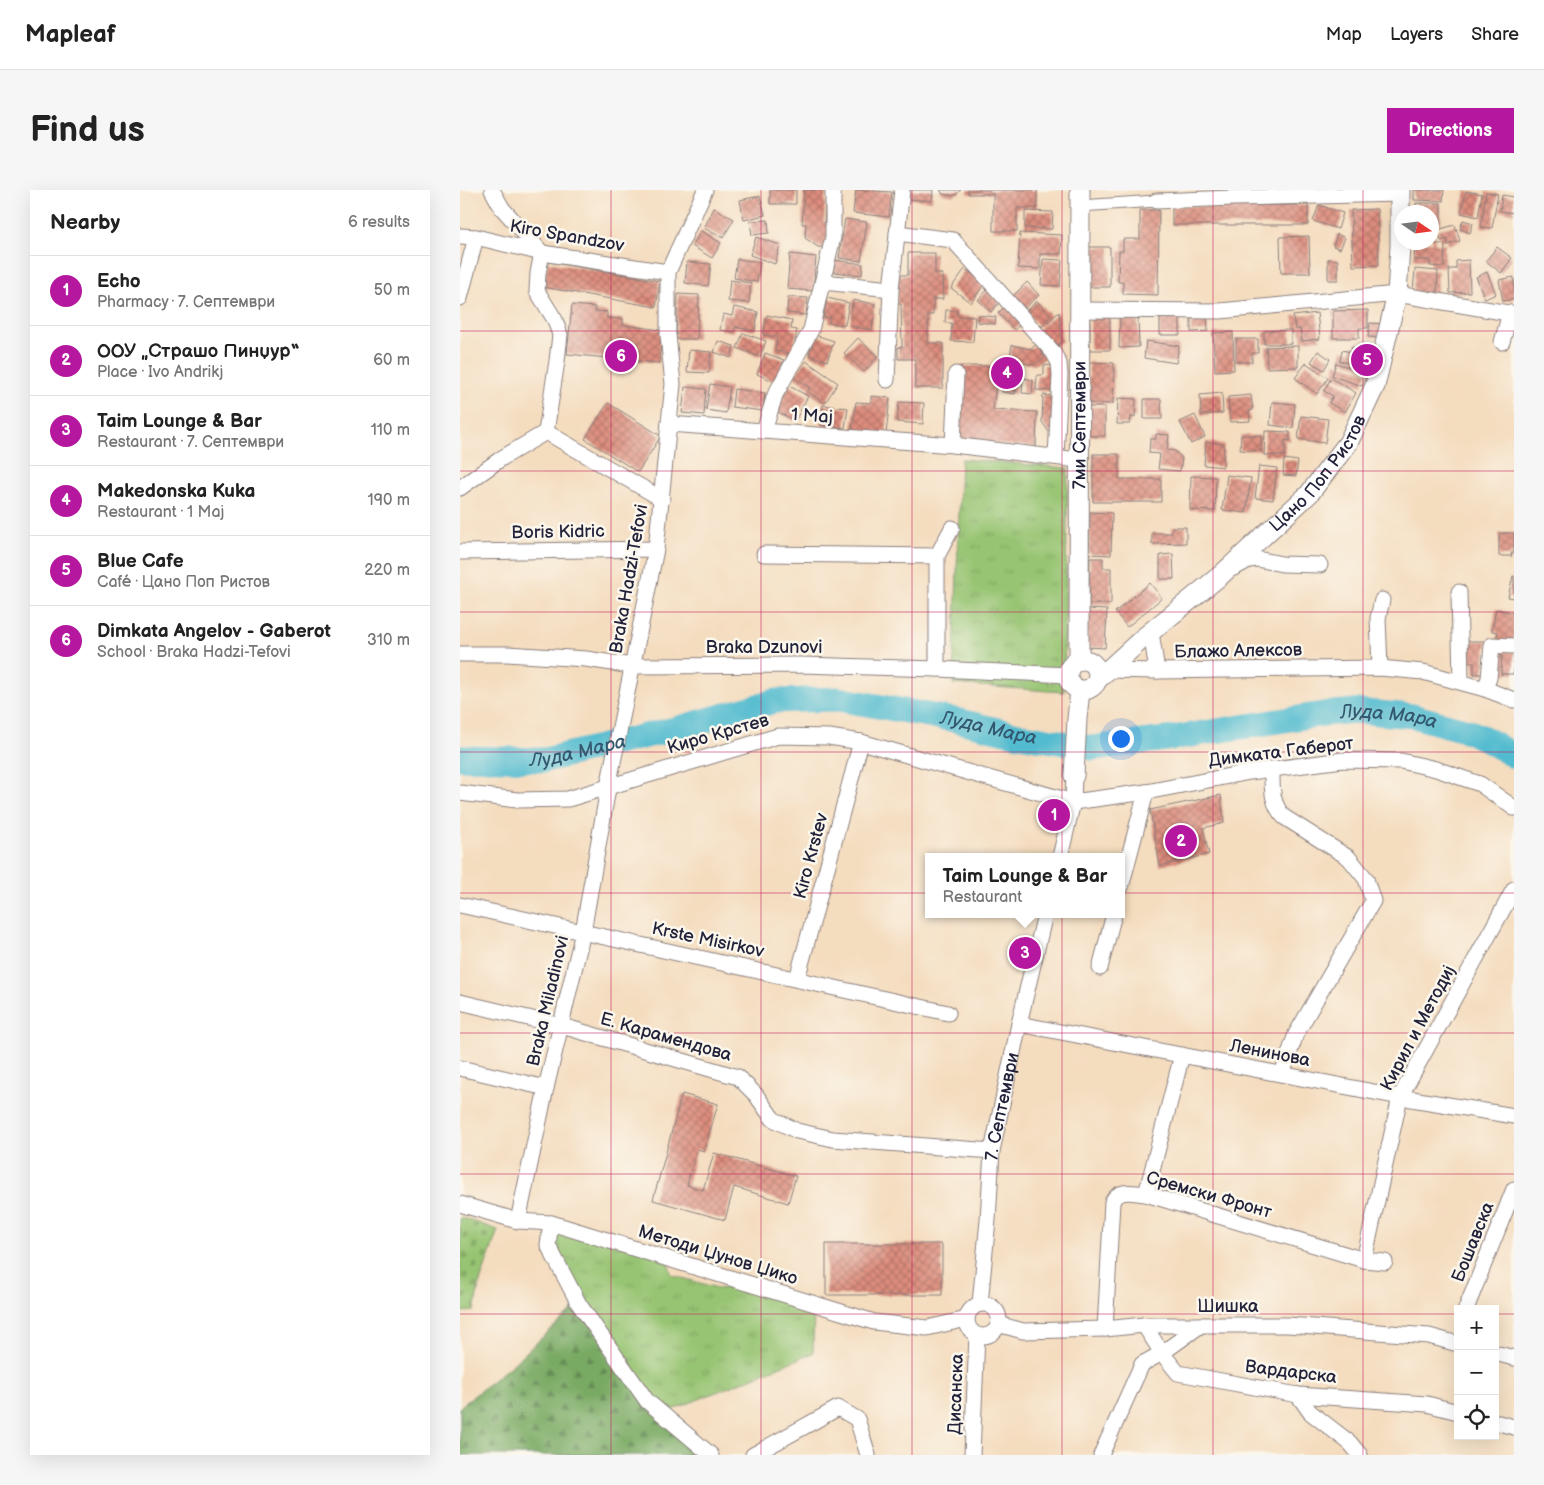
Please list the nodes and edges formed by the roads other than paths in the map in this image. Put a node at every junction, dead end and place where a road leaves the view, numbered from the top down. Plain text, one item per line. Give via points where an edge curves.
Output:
1 (492, 190) edge
2 (705, 190) edge
3 (833, 190) edge
4 (902, 190) edge
5 (1400, 192) edge
6 (1080, 198) edge
7 (1156, 201) joint
8 (897, 233) junction
9 (460, 236) edge
10 (476, 237) junction
11 (542, 253) junction
12 (668, 272) junction
13 (822, 282) junction
14 (891, 289) junction
15 (1398, 294) junction
16 (460, 298) edge
17 (1079, 310) junction
18 (1512, 314) edge
19 (1502, 342) dead end
20 (956, 374) dead end
21 (887, 380) dead end
22 (669, 424) junction
23 (764, 431) junction
24 (546, 432) junction
25 (953, 445) junction
26 (1056, 457) junction
27 (1078, 460) junction
28 (460, 488) edge
29 (662, 499) junction
30 (952, 528) dead end
31 (656, 549) junction
32 (460, 552) edge
33 (764, 554) dead end
34 (936, 556) junction
35 (1320, 565) dead end
36 (1221, 575) junction
37 (1459, 592) dead end
38 (1382, 600) dead end
39 (1151, 632) junction
40 (1514, 646) edge
41 (460, 654) edge
42 (1380, 668) junction
43 (936, 669) junction
44 (1157, 671) junction
45 (1101, 672) junction
46 (631, 673) junction
47 (1075, 675) junction
48 (1461, 681) junction
49 (1485, 689) junction
50 (1514, 700) edge
51 (861, 742) junction
52 (1272, 769) junction
53 (1074, 776) joint
54 (609, 782) junction
55 (1146, 792) junction
56 (460, 793) edge
57 (1073, 802) junction
58 (1514, 808) edge
59 (1061, 853) edge
60 (1125, 872) edge
61 (1514, 890) edge
62 (460, 905) edge
63 (1045, 918) edge
64 (1113, 918) edge
65 (583, 932) junction
66 (1100, 968) dead end
67 (797, 979) junction
68 (460, 1002) edge
69 (948, 1012) dead end
70 (1019, 1024) junction
71 (562, 1026) junction
72 (1182, 1055) junction
73 (460, 1068) edge
74 (1282, 1074) junction
75 (546, 1088) junction
76 (1400, 1097) junction
77 (1514, 1116) edge
78 (992, 1151) junction
79 (1514, 1189) edge
80 (1146, 1194) junction
81 (460, 1204) edge
82 (518, 1221) junction
83 (551, 1223) junction
84 (1364, 1260) junction
85 (1385, 1262) dead end
86 (980, 1304) junction
87 (1468, 1305) edge
88 (967, 1319) junction
89 (998, 1324) junction
90 (1144, 1325) junction
91 (1201, 1325) junction
92 (1105, 1329) junction
93 (978, 1335) junction
94 (1454, 1339) edge
95 (1162, 1353) junction
96 (1499, 1354) edge
97 (1514, 1358) edge
98 (1298, 1395) junction
99 (1454, 1411) edge
100 (1499, 1423) edge
101 (1514, 1427) edge
102 (711, 1455) edge
103 (753, 1455) edge
104 (868, 1455) edge
105 (972, 1455) edge
106 (1101, 1455) edge
107 (1360, 1455) edge

1 - 11 street via 502,208
2 - 12 street, Braka Hadzi-Tefovi
3 - 13 street via 834,237
4 - 8 street
5 - 7 street
5 - 15 street, Цано Поп Ристов
6 - 7 street
6 - 17 street, 7ми Септември
8 - 14 street
8 - 26 street via 953,240 1053,352 1060,374
9 - 10 street, Kiro Spandzov
10 - 11 street, Kiro Spandzov
10 - 16 street
11 - 12 street, Kiro Spandzov
11 - 24 street via 537,291 555,320 560,335
12 - 22 street, Braka Hadzi-Tefovi via 673,384
13 - 14 street
13 - 23 street via 811,330 774,395
14 - 21 street
15 - 17 street via 1220,311
15 - 18 street
15 - 36 street, Цано Поп Ристов via 1375,386 1348,443 1309,494
17 - 27 street, 7ми Септември
18 - 19 street
20 - 25 street
22 - 23 street, 1 Maj
22 - 29 street, Braka Hadzi-Tefovi
23 - 25 street, 1 Maj
24 - 28 street
24 - 29 street, Braka Hadzi-Tefovi
25 - 26 street, 1 Maj
26 - 27 street, 1 Maj
27 - 47 street, 7ми Септември
29 - 31 street, Braka Hadzi-Tefovi
30 - 34 street
31 - 32 street, Boris Kidric
31 - 46 street, Braka Hadzi-Tefovi
33 - 34 street
34 - 43 street
35 - 36 street via 1282,564 1256,559
36 - 39 street, Цано Поп Ристов
37 - 48 street
38 - 42 street via 1378,618
39 - 44 street
39 - 45 street, Цано Поп Ристов
40 - 49 street via 1492,645
41 - 46 street, Braka Dzunovi via 586,659
42 - 44 street, Блажо Алексов
42 - 48 street, Блажо Алексов via 1423,672
43 - 46 street, Braka Dzunovi via 801,665
43 - 47 street, Braka Dzunovi
44 - 45 street, Блажо Алексов
45 - 47 street via 1086,660
45 - 47 street, Цано Поп Ристов via 1093,686 1086,690
46 - 54 street, Braka Hadzi-Tefovi
47 - 53 street
48 - 49 street, Блажо Алексов
49 - 50 street, Блажо Алексов
51 - 54 street, Киро Крстев via 829,737 778,736
51 - 57 street, Киро Крстев
51 - 67 street, Kiro Krstev
52 - 55 street, Димката Габерот
52 - 58 street, Димката Габерот via 1343,760 1401,760 1480,784
52 - 74 street via 1272,797 1277,809 1284,817 1349,858 1366,878 1374,901 1296,1034
53 - 57 street
54 - 56 street, Киро Крстев via 568,799 517,800
54 - 65 street, Braka Miladinovi
55 - 57 street, Димката Габерот
55 - 60 street
57 - 59 street
61 - 76 street, Кирил и Методиј
62 - 65 street, Krste Misirkov
63 - 70 street, 7. Септември
64 - 66 street
65 - 67 street, Krste Misirkov
65 - 71 street, Braka Miladinovi
67 - 69 street, Krste Misirkov
68 - 71 street, Е. Карамендова
70 - 72 street, Ленинова
70 - 78 street, 7. Септември
71 - 75 street, Braka Miladinovi
71 - 78 street, Е. Карамендова via 738,1077 773,1119 796,1131 833,1139
72 - 74 street, Ленинова
72 - 80 street
73 - 75 street
74 - 76 street, Ленинова
75 - 82 street, Braka Miladinovi
76 - 77 street, Ленинова
76 - 84 street, Кирил и Методиј
78 - 86 street, 7. Септември
79 - 87 street, Бошавска
80 - 84 street, Сремски Фронт
80 - 92 street, Сремски Фронт via 1122,1192 1115,1195 1112,1202
81 - 82 street, Методи Џунов Џико
82 - 83 street, Методи Џунов Џико
83 - 88 street, Методи Џунов Џико via 874,1322 926,1328
83 - 102 street via 548,1245 579,1304 647,1401
84 - 85 street
86 - 88 street via 970,1309
86 - 89 street via 998,1313
88 - 93 street via 970,1329
89 - 92 street, Шишка via 1023,1331
89 - 93 street via 992,1332
90 - 91 street, Шишка
90 - 92 street, Шишка
90 - 95 street, Вардарска
91 - 94 street, Шишка via 1288,1325
91 - 95 street
93 - 105 street, Дисанска
95 - 98 street, Вардарска via 1178,1373
95 - 106 street via 1142,1364
96 - 97 street
98 - 99 street, Вардарска via 1427,1404
98 - 107 street via 1310,1412 1350,1443
100 - 101 street
103 - 104 street via 838,1408 858,1419

